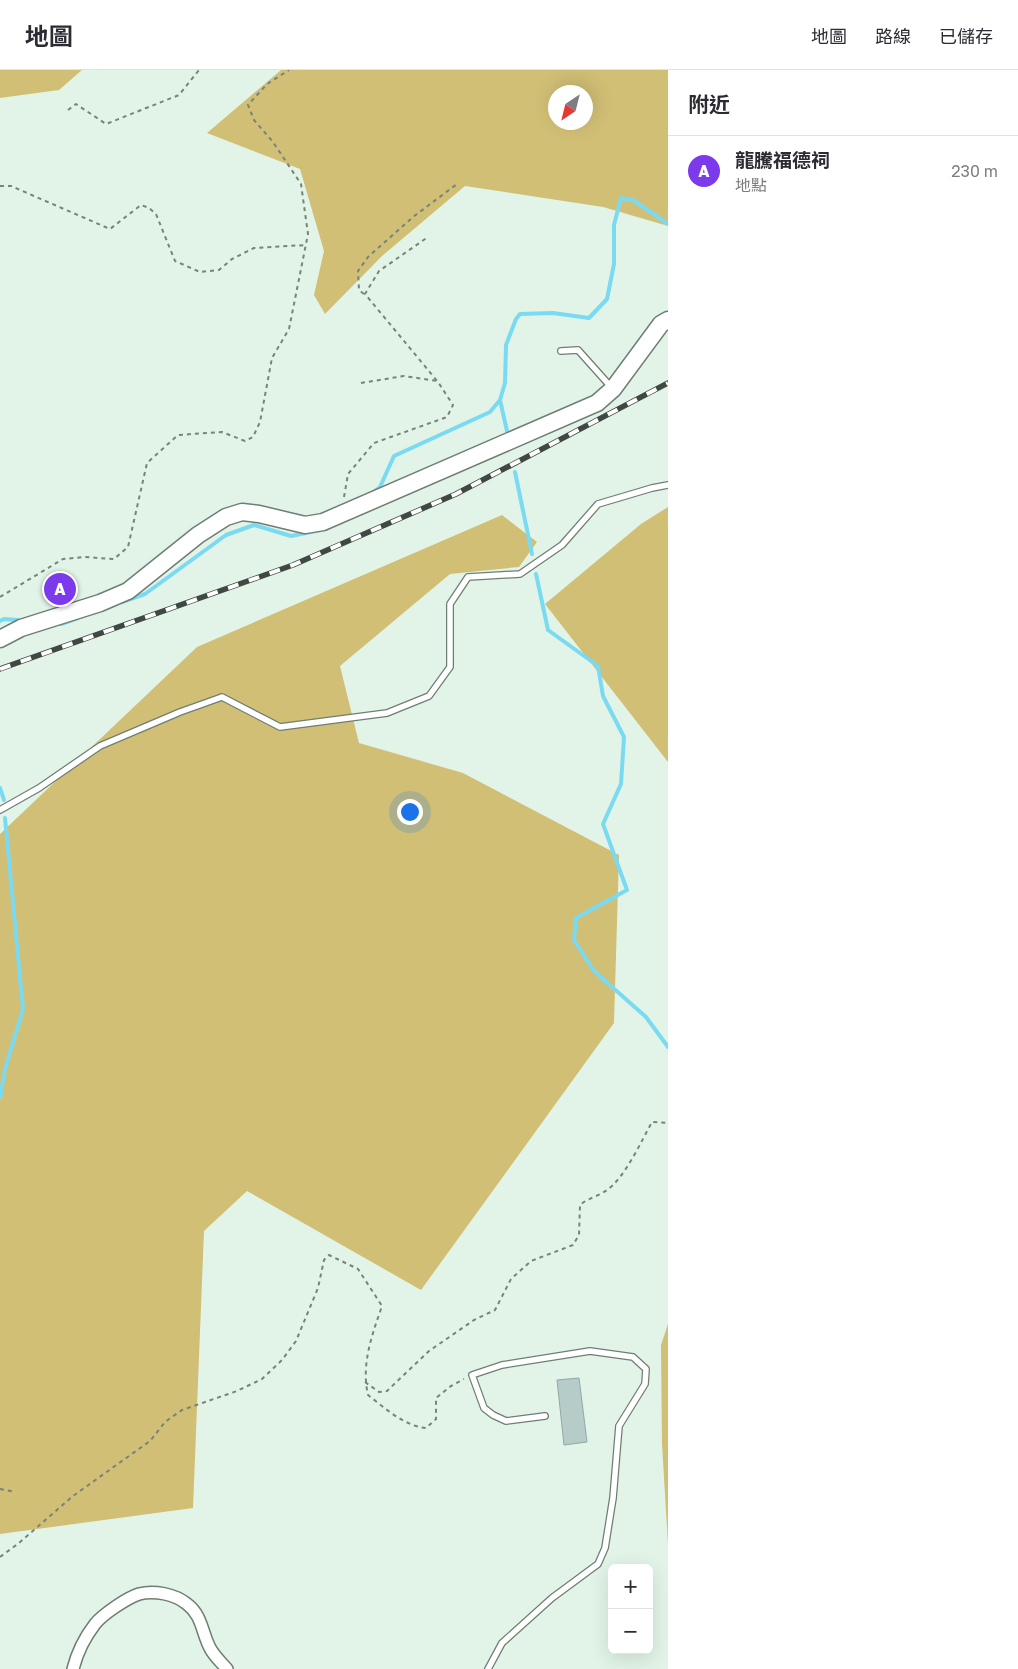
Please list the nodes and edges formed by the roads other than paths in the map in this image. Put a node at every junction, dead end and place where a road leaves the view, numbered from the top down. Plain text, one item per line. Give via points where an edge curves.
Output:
1 (668, 320) edge
2 (562, 351) dead end
3 (613, 389) junction
4 (668, 485) edge
5 (0, 639) edge
6 (0, 810) edge
7 (546, 1416) dead end
8 (73, 1669) edge
9 (227, 1669) edge
10 (488, 1669) edge

1 - 3 street via 661,324
2 - 3 lane via 578,350
3 - 5 street via 597,402 324,522 305,525 242,512 226,517 198,534 128,591 21,628
4 - 6 lane via 598,504 562,545 520,574 468,577 450,604 450,667 429,696 386,713 280,727 222,697 100,746
7 - 10 lane via 506,1421 493,1415 484,1408 472,1375 502,1365 590,1351 632,1357 646,1370 645,1384 619,1426 605,1548 598,1564 552,1598 502,1644
8 - 9 street via 76,1655 106,1612 139,1594 156,1593 172,1596 187,1604 199,1616 210,1649

